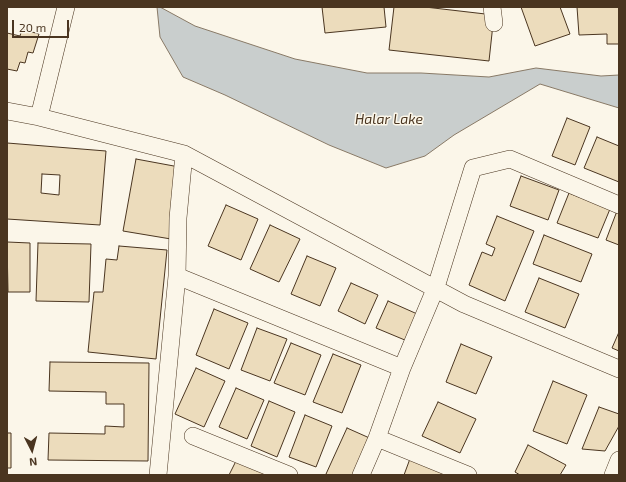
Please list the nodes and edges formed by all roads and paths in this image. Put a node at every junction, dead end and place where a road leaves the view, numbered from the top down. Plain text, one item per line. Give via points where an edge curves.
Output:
1 (66, 7) edge
2 (7, 112) edge
3 (39, 117) junction
4 (184, 154) junction
5 (619, 205) edge
6 (177, 276) junction
7 (436, 287) junction
8 (402, 368) junction
9 (619, 369) edge
10 (193, 436) dead end
11 (377, 438) junction
12 (619, 460) edge
13 (158, 475) edge
14 (289, 475) edge
15 (361, 475) edge
16 (468, 475) edge
17 (613, 475) edge

1 - 3 street
2 - 3 street
3 - 4 street
4 - 6 street via 178,218
4 - 7 street
5 - 7 street via 510,159 473,168
6 - 8 street
6 - 13 street
7 - 8 street
7 - 9 street via 464,304
8 - 11 street
10 - 14 street
11 - 15 street
11 - 16 street
12 - 17 street

